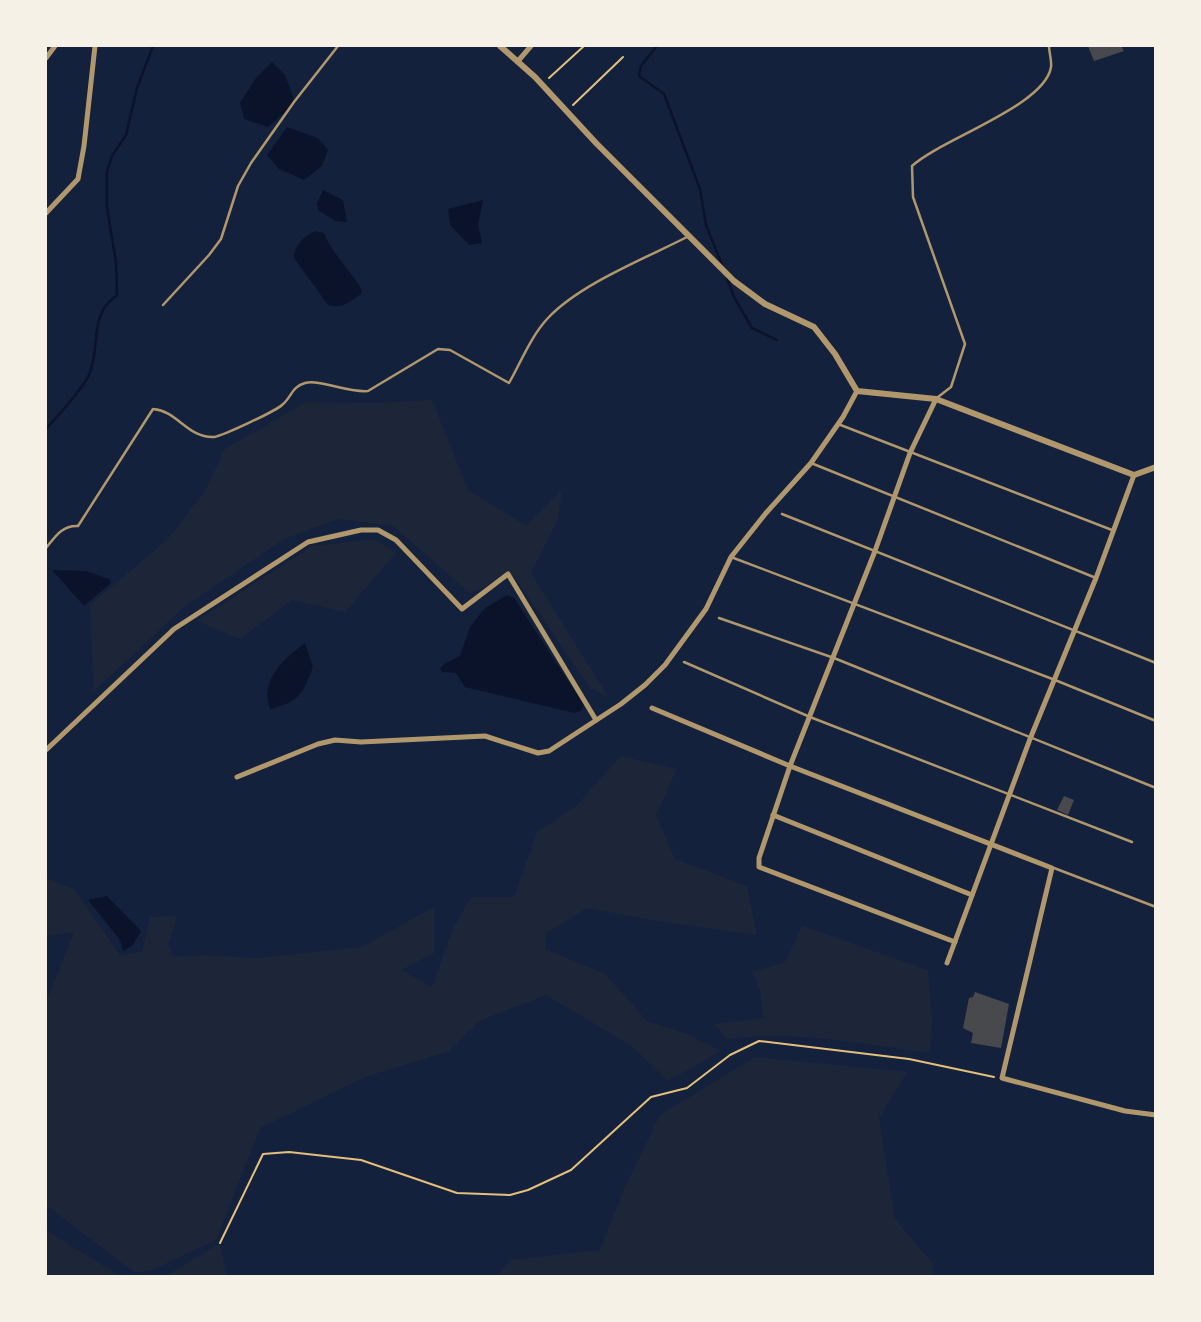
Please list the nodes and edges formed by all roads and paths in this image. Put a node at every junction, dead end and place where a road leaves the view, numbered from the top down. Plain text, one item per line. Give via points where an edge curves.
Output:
1 (55, 46) edge
2 (95, 46) edge
3 (338, 46) edge
4 (500, 46) edge
5 (531, 46) edge
6 (584, 46) edge
7 (1049, 46) edge
8 (623, 57) dead end
9 (46, 58) edge
10 (518, 61) junction
11 (542, 85) junction
12 (567, 111) junction
13 (46, 213) edge
14 (690, 235) junction
15 (163, 305) dead end
16 (857, 391) junction
17 (936, 399) junction
18 (838, 424) junction
19 (910, 453) junction
20 (811, 463) junction
21 (1156, 467) edge
22 (1134, 475) junction
23 (895, 498) junction
24 (782, 514) dead end
25 (1112, 530) junction
26 (46, 548) edge
27 (875, 551) junction
28 (731, 557) junction
29 (1096, 578) junction
30 (855, 604) junction
31 (719, 618) dead end
32 (1075, 631) junction
33 (834, 658) junction
34 (684, 662) dead end
35 (1156, 663) edge
36 (1055, 680) junction
37 (652, 708) dead end
38 (810, 717) junction
39 (596, 720) junction
40 (1156, 721) edge
41 (1030, 739) junction
42 (46, 750) edge
43 (790, 766) junction
44 (237, 777) dead end
45 (1156, 788) edge
46 (1009, 794) junction
47 (774, 815) junction
48 (1132, 842) dead end
49 (990, 844) junction
50 (1052, 868) junction
51 (972, 895) junction
52 (1156, 907) edge
53 (955, 942) junction
54 (947, 963) dead end
55 (1002, 1078) junction
56 (1156, 1115) edge
57 (220, 1243) dead end

1 - 9 street
2 - 13 street via 78,179
3 - 15 lane via 251,163 238,186 221,239
4 - 10 street
5 - 10 street
6 - 11 path
7 - 17 lane via 1051,68 1041,87 912,166 913,197 964,344 951,387
8 - 12 path
10 - 11 street
11 - 12 street
12 - 14 street
14 - 16 street via 765,304 814,327
14 - 26 lane via 560,306 536,335 509,383 438,349 368,391 307,382 294,388 282,405 215,437 192,432 166,410 153,409 78,526 62,528
16 - 17 street
16 - 18 street
17 - 19 street
17 - 22 street
18 - 19 lane
18 - 20 street
19 - 23 street
19 - 25 lane
20 - 23 lane
20 - 28 street
21 - 22 street
22 - 25 street
23 - 27 street
23 - 29 lane
24 - 27 lane
25 - 29 street
27 - 30 street
27 - 32 lane
28 - 30 lane
28 - 39 street via 706,609 665,665
29 - 32 street
30 - 33 street
30 - 36 lane
31 - 33 lane
32 - 35 lane
32 - 36 street
33 - 38 street
33 - 41 lane
34 - 38 lane
36 - 40 lane
36 - 41 street
37 - 43 street
38 - 43 street
38 - 46 lane
39 - 42 street via 508,574 462,609 396,540 378,530 361,530 308,542 174,629
39 - 44 street via 549,751 538,753 485,736 335,740
41 - 45 lane
41 - 46 street
43 - 47 street
43 - 49 street
46 - 48 lane
46 - 49 street
47 - 51 street
47 - 53 street via 759,867
49 - 50 street
49 - 51 street
50 - 52 lane
50 - 55 street
51 - 53 street
53 - 54 street
55 - 56 street
55 - 57 path via 909,1059 759,1041 730,1055 687,1087 651,1097 570,1170 510,1195 457,1193 361,1160 289,1152 263,1154

